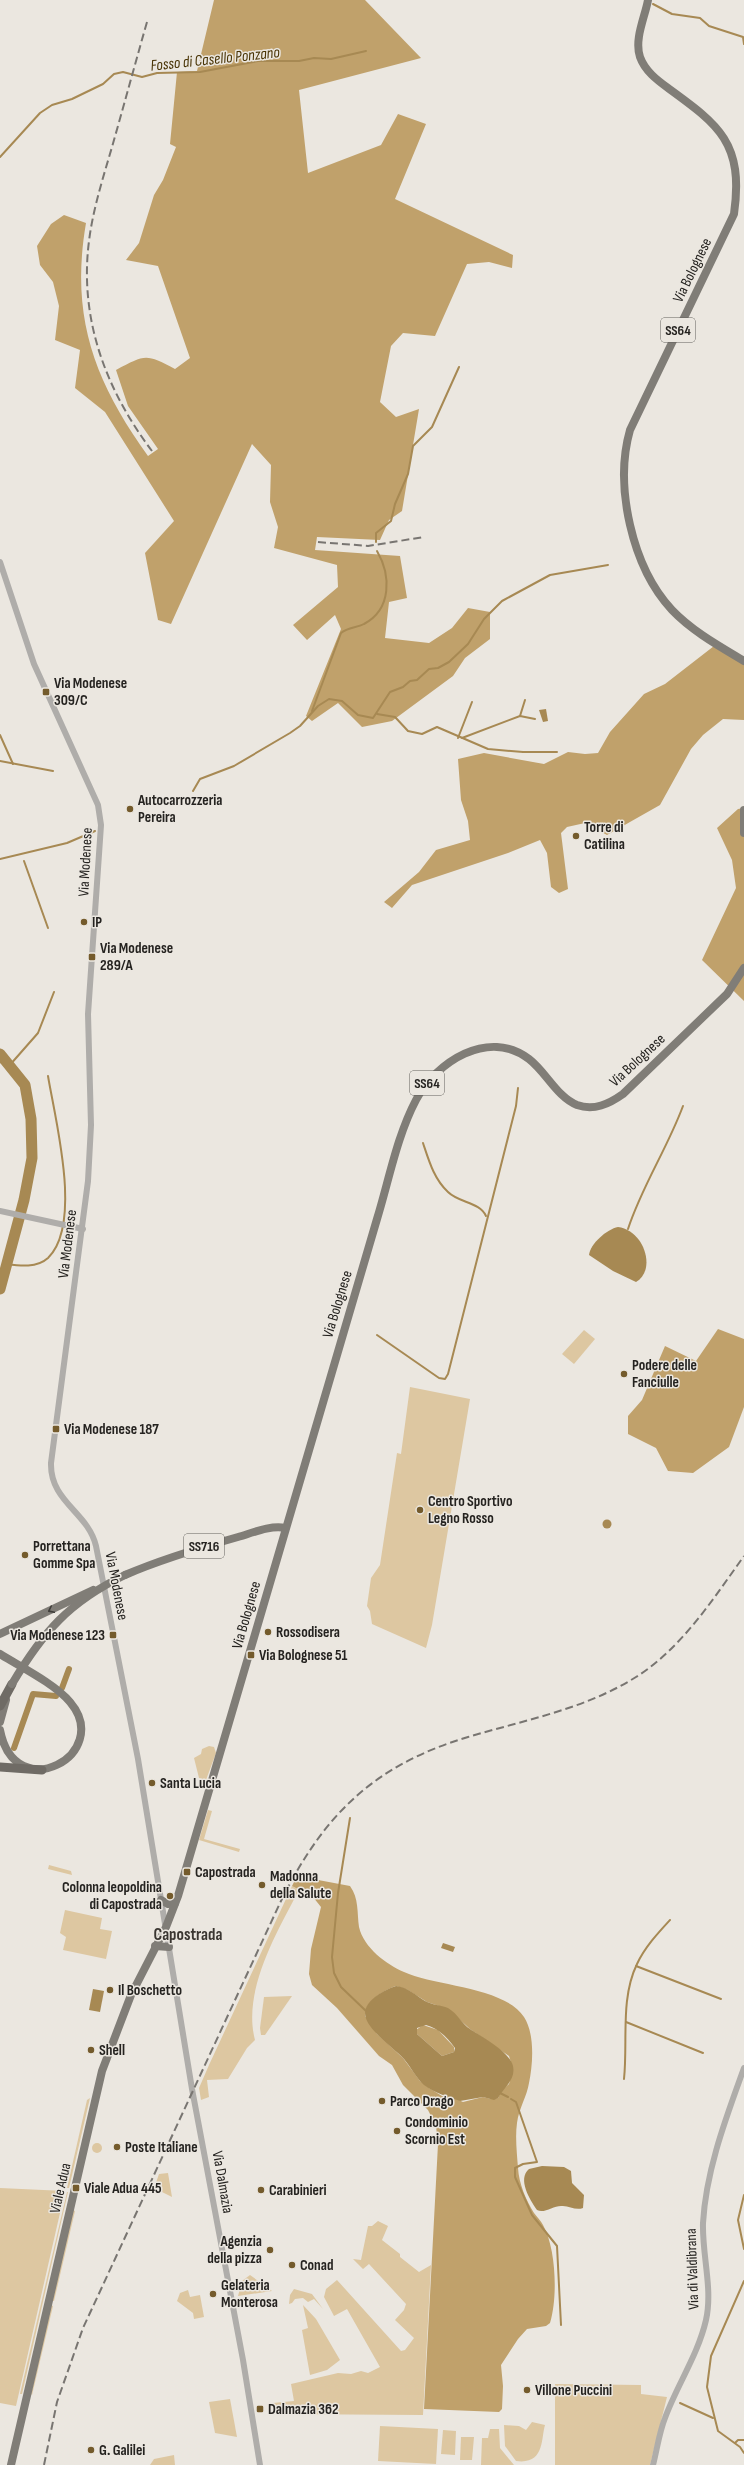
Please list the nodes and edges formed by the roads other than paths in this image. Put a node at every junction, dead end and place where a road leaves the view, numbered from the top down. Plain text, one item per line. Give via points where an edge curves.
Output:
1 (648, 0) edge
2 (737, 145) dead end
3 (744, 165) edge
4 (0, 562) edge
5 (744, 661) edge
6 (744, 810) edge
7 (744, 833) edge
8 (744, 968) edge
9 (0, 1211) edge
10 (82, 1229) junction
11 (285, 1528) junction
12 (98, 1588) junction
13 (0, 1634) edge
14 (0, 1654) edge
15 (12, 1684) junction
16 (0, 1706) edge
17 (0, 1722) edge
18 (0, 1730) edge
19 (0, 1767) edge
20 (42, 1770) junction
21 (161, 1900) junction
22 (175, 1903) junction
23 (166, 1927) junction
24 (155, 1946) junction
25 (169, 1947) junction
26 (744, 2068) edge
27 (11, 2465) edge
28 (260, 2465) edge
29 (653, 2465) edge

1 - 2 main road via 639,44 640,57 647,69 725,130
3 - 5 main road, Via Bolognese / SS64 via 737,206 630,430 623,474 626,504 638,551 655,587 665,602 687,624
4 - 10 street, Via Modenese via 34,664 100,814 88,1014 91,1125
6 - 7 main road
8 - 11 main road, Via Bolognese / SS64 via 735,984 705,1016 622,1094 602,1105 585,1107 570,1100 533,1062 510,1050 474,1050 451,1060 435,1073 421,1091 407,1122
9 - 10 street
10 - 21 street, Via Modenese via 51,1473 56,1490 91,1532 96,1543 133,1729
11 - 12 main road, SS716, bridge via 277,1527 185,1551
11 - 22 main road, Via Bolognese
12 -> 13 main road, bridge
12 - 15 main road, SS716, bridge via 81,1599 59,1620 34,1650
14 - 20 main road via 64,1696 74,1706 79,1718 80,1737 74,1753 58,1766
15 - 16 highway, SS716
15 - 17 main road
18 - 20 main road via 3,1743 12,1758 24,1766
19 - 20 highway
21 - 22 main road via 168,1904
21 - 23 street, Via Modenese
22 - 23 main road, Via Bolognese
23 - 24 main road, Viale Adua
23 - 25 street, Via Dalmazia
24 - 25 main road
24 - 27 main road, Viale Adua via 125,2009 100,2075
25 - 28 street, Via Dalmazia
26 - 29 street, Via di Valdibrana via 715,2154 704,2216 703,2240 708,2300 706,2319 694,2353 664,2418

